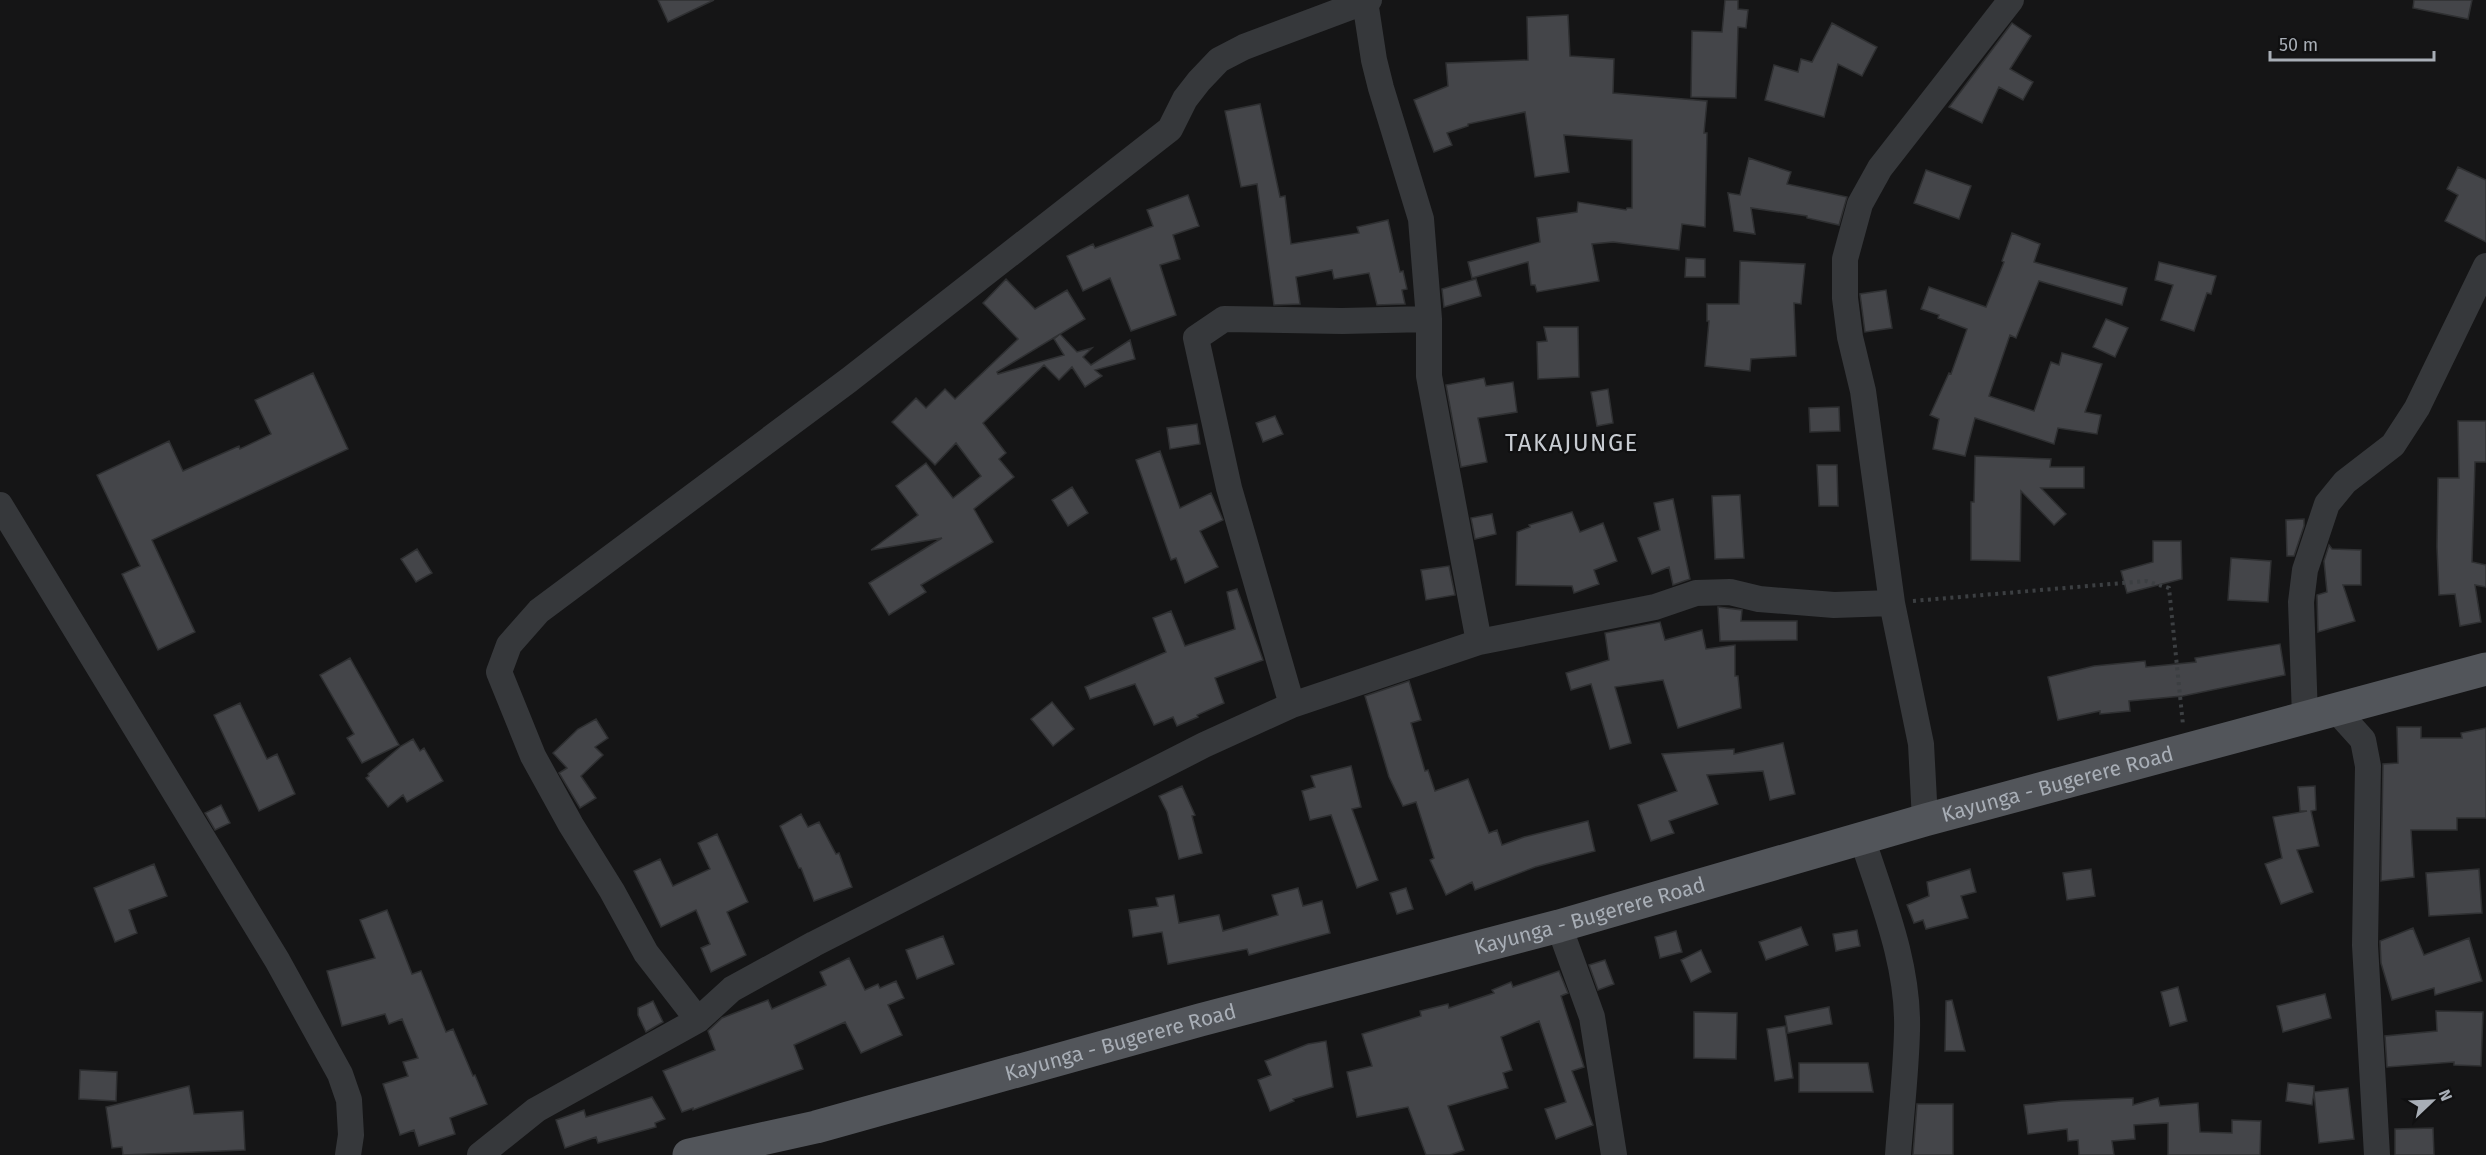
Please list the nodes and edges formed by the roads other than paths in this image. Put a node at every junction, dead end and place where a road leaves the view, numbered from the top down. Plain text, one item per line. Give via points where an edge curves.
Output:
1 (2011, 0) edge
2 (1367, 1) edge
3 (2486, 266) edge
4 (1429, 319) junction
5 (0, 506) edge
6 (1892, 603) junction
7 (1479, 642) junction
8 (2486, 669) edge
9 (1292, 705) junction
10 (2320, 713) junction
11 (1924, 820) junction
12 (1862, 838) junction
13 (1559, 926) junction
14 (698, 1020) junction
15 (348, 1155) edge
16 (480, 1155) edge
17 (689, 1155) edge
18 (1614, 1155) edge
19 (1898, 1155) edge
20 (2377, 1155) edge

1 - 6 street via 1880,168 1860,204 1845,259 1850,337 1863,391
2 - 4 street via 1376,69 1421,219
2 - 14 street via 1219,60 1185,99 1170,129 849,380 539,611 509,645 499,672 533,756 646,953
3 - 10 street via 2417,408 2393,445 2345,482 2327,504 2305,570 2301,602
4 - 7 street via 1429,376
4 - 9 street via 1224,319 1196,338 1229,488
5 - 15 street via 277,960 340,1074 349,1100
6 - 7 street via 1834,605 1759,599 1730,592 1696,593 1655,607
6 - 11 street via 1921,744
7 - 9 street
8 - 10 main road, Kayunga - Bugerere Road
9 - 14 street via 1194,750 814,944 732,989
10 - 11 main road, Kayunga - Bugerere Road
10 - 20 street via 2363,740 2368,766 2365,945
11 - 12 main road, Kayunga - Bugerere Road
12 - 13 main road, Kayunga - Bugerere Road
12 - 19 street via 1899,954 1904,985 1908,1029
13 - 17 main road, Kayunga - Bugerere Road via 816,1126
13 - 18 street via 1592,1017
14 - 16 street via 536,1110

